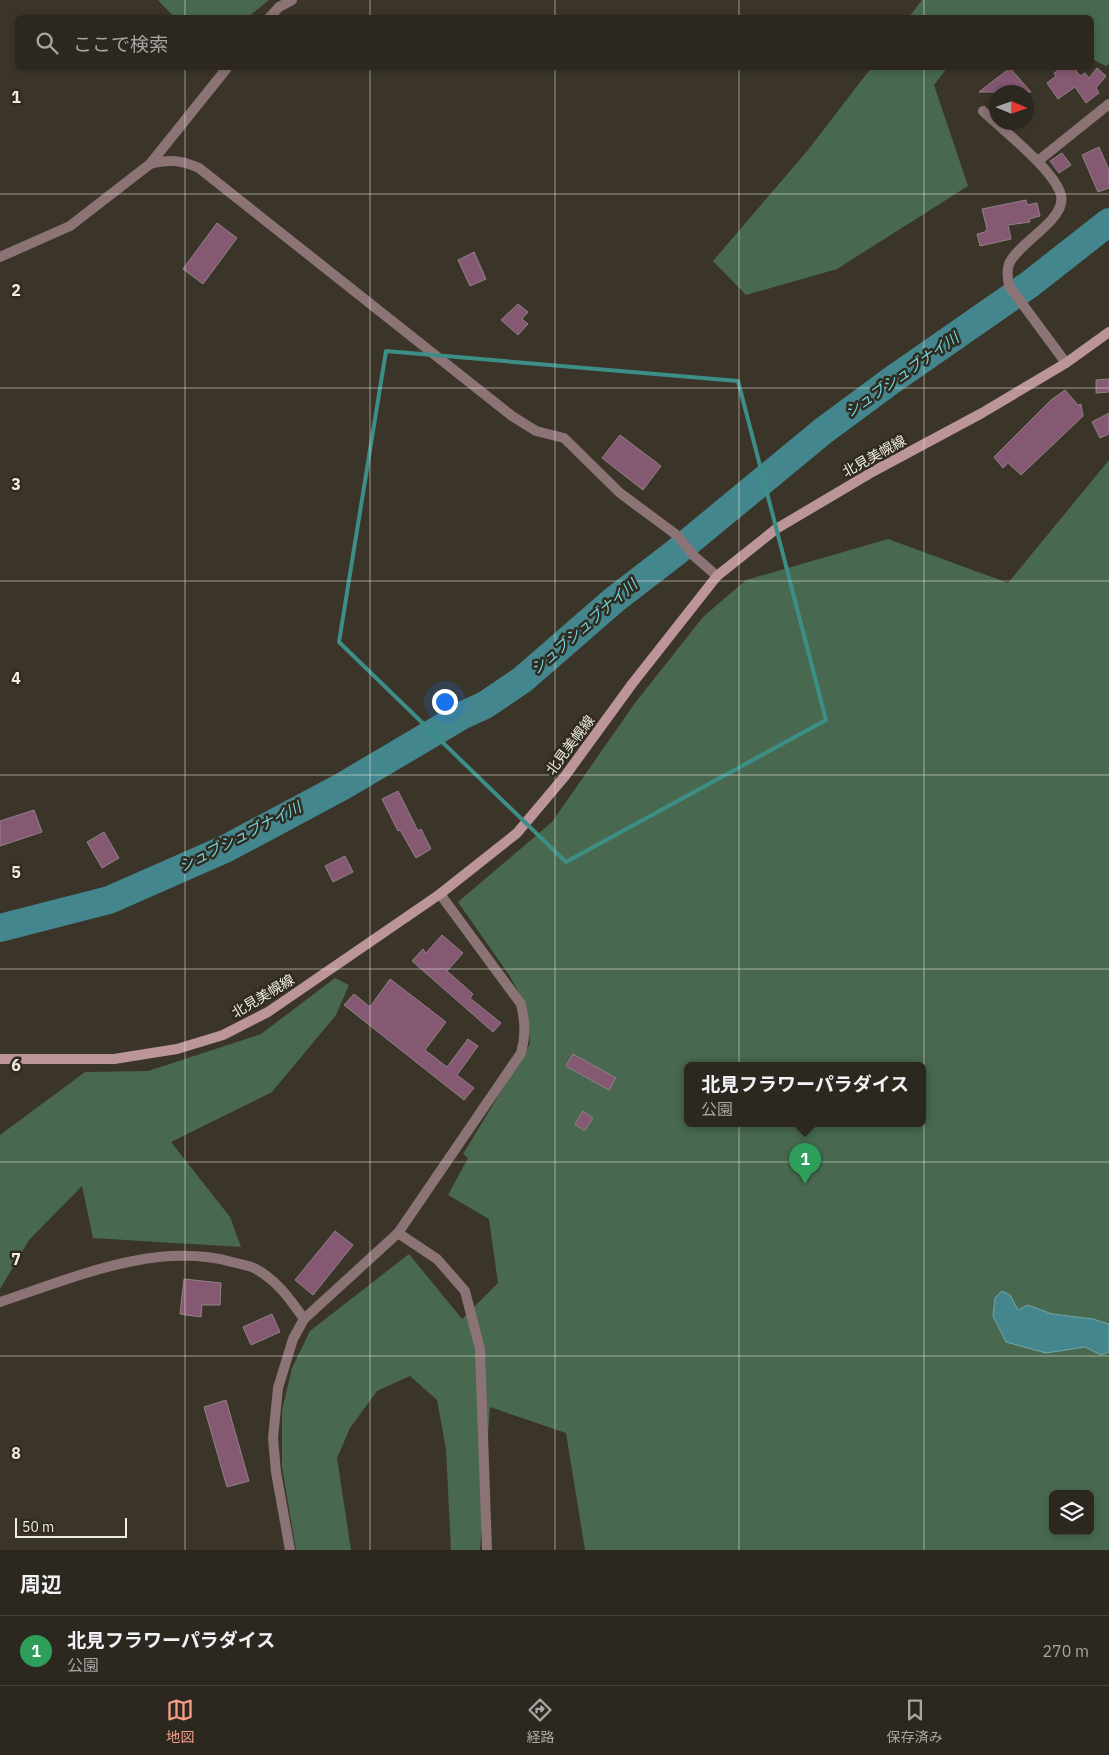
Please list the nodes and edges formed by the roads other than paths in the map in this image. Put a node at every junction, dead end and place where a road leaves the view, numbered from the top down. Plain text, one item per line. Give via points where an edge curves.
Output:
1 (292, 0) edge
2 (272, 15) edge
3 (225, 70) edge
4 (1109, 104) edge
5 (983, 112) dead end
6 (1038, 161) junction
7 (150, 164) junction
8 (0, 257) edge
9 (1109, 332) edge
10 (1066, 363) junction
11 (717, 576) junction
12 (440, 894) junction
13 (0, 1059) edge
14 (398, 1233) junction
15 (0, 1302) edge
16 (304, 1318) junction
17 (290, 1550) edge
18 (487, 1550) edge

1 - 2 street
3 - 7 street
4 - 6 street
5 - 6 street
6 - 10 street via 1060,191 1062,202 1057,214 1010,262 1007,274 1010,286 1022,305
7 - 8 street via 70,226
7 - 11 street via 184,161 199,168 512,416 536,431 564,438 620,493 678,536 693,555
9 - 10 main road, 北見美幌線
10 - 11 main road, 北見美幌線 via 776,529
11 - 12 main road, 北見美幌線 via 565,776 517,833
12 - 13 main road, 北見美幌線 via 268,1012 223,1034 177,1049 114,1059
12 - 14 street via 521,1004 525,1040 521,1053
14 - 16 street
14 - 18 street via 437,1259 465,1291 480,1349
15 - 16 street via 104,1268 140,1260 207,1256 253,1268 281,1287
16 - 17 street via 293,1339 278,1388 273,1438

